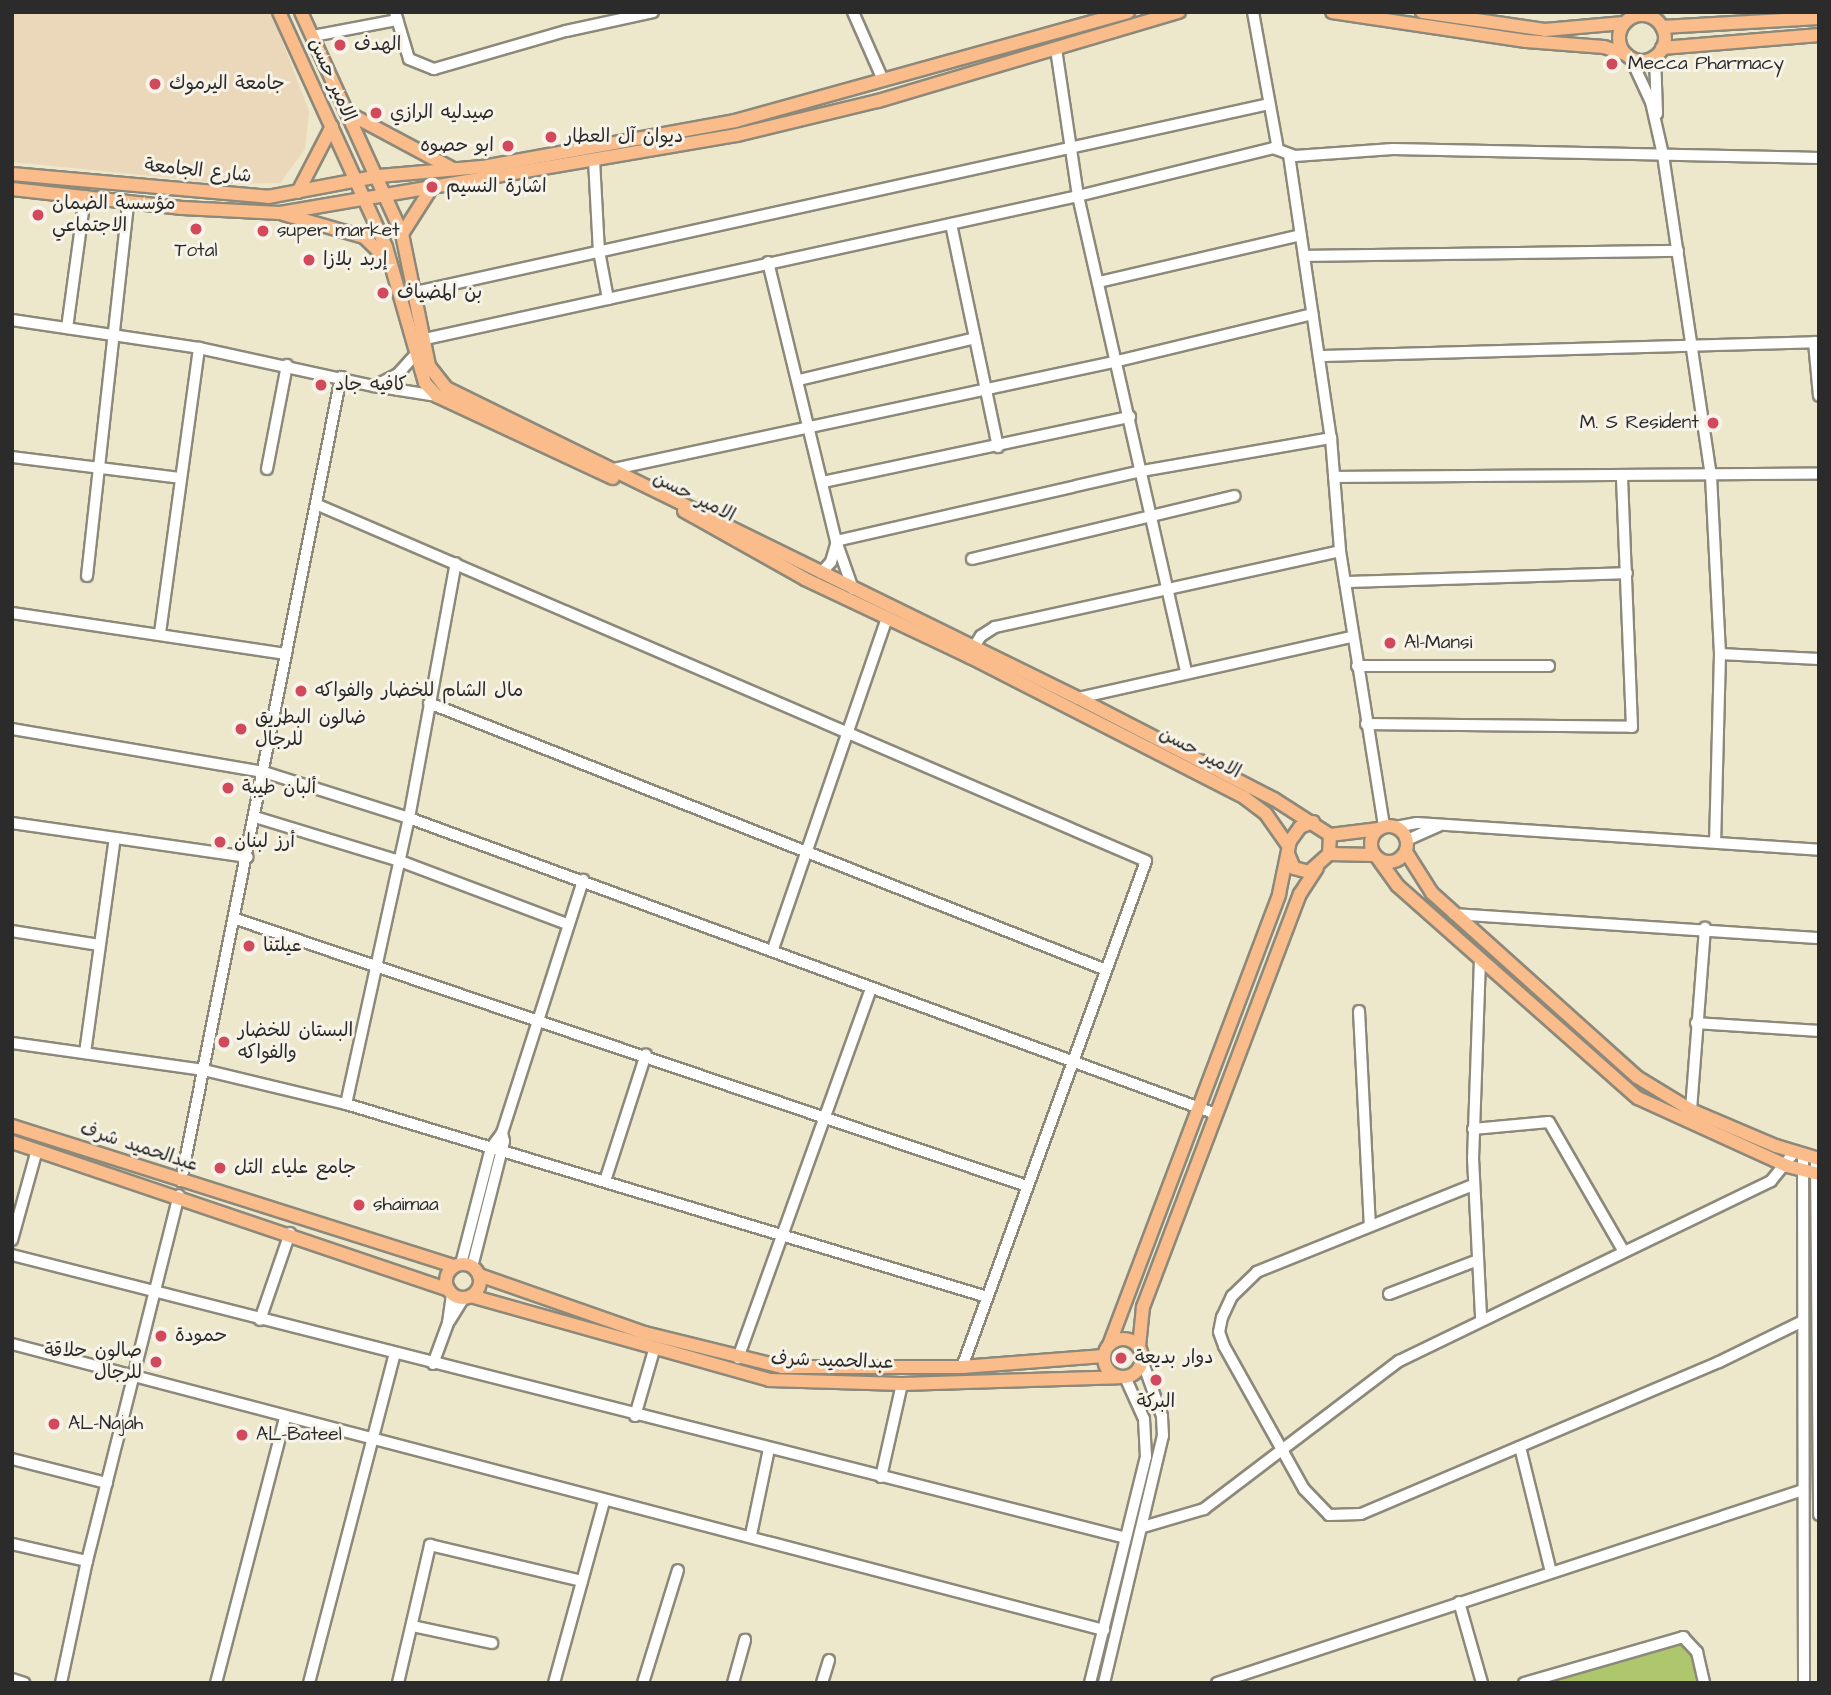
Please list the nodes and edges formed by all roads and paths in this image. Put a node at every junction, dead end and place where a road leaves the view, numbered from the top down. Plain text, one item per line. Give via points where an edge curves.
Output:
1 (279, 12) edge
2 (302, 12) edge
3 (653, 12) edge
4 (853, 12) edge
5 (1128, 12) edge
6 (1179, 12) edge
7 (1254, 12) edge
8 (1332, 12) edge
9 (1422, 12) edge
10 (1651, 15) edge
11 (396, 16) edge
12 (1627, 18) edge
13 (1819, 18) edge
14 (1662, 27) junction
15 (1603, 28) junction
16 (1682, 28) junction
17 (1819, 35) edge
18 (313, 36) junction
19 (1684, 46) junction
20 (1604, 47) junction
21 (1056, 50) junction
22 (1659, 52) junction
23 (1628, 56) junction
24 (883, 80) junction
25 (1269, 104) junction
26 (350, 114) junction
27 (1657, 125) junction
28 (332, 126) junction
29 (1070, 147) junction
30 (1278, 149) junction
31 (1289, 155) junction
32 (1663, 155) junction
33 (1819, 158) edge
34 (594, 160) junction
35 (453, 169) junction
36 (12, 174) edge
37 (379, 176) junction
38 (356, 180) junction
39 (432, 187) junction
40 (12, 189) edge
41 (298, 192) junction
42 (386, 193) junction
43 (1078, 196) junction
44 (85, 197) junction
45 (363, 197) junction
46 (128, 202) junction
47 (279, 213) junction
48 (951, 224) junction
49 (402, 234) junction
50 (1301, 235) junction
51 (599, 251) junction
52 (1678, 251) junction
53 (1304, 256) junction
54 (768, 262) junction
55 (391, 263) junction
56 (1099, 282) junction
57 (416, 292) junction
58 (608, 299) junction
59 (1312, 314) junction
60 (12, 320) edge
61 (67, 328) junction
62 (115, 335) junction
63 (975, 338) junction
64 (425, 339) junction
65 (1816, 342) edge
66 (1693, 344) junction
67 (199, 348) junction
68 (414, 356) junction
69 (1319, 356) junction
70 (1118, 361) junction
71 (287, 365) junction
72 (341, 377) junction
73 (799, 380) junction
74 (374, 386) junction
75 (985, 389) junction
76 (437, 396) junction
77 (1819, 396) edge
78 (1130, 417) junction
79 (810, 424) junction
80 (1331, 438) junction
81 (998, 447) junction
82 (12, 457) edge
83 (99, 468) junction
84 (267, 469) dead end
85 (614, 469) junction
86 (1142, 471) junction
87 (1819, 474) edge
88 (1622, 475) junction
89 (1711, 476) junction
90 (1334, 477) junction
91 (181, 478) junction
92 (823, 482) junction
93 (1235, 496) dead end
94 (318, 505) junction
95 (1153, 516) junction
96 (836, 541) junction
97 (1340, 551) junction
98 (972, 559) dead end
99 (456, 563) junction
100 (821, 573) junction
101 (1627, 573) junction
102 (87, 576) dead end
103 (1345, 582) junction
104 (1168, 587) junction
105 (853, 589) junction
106 (12, 613) edge
107 (887, 618) junction
108 (160, 633) junction
109 (1352, 637) junction
110 (972, 652) junction
111 (286, 654) junction
112 (1720, 654) junction
113 (1819, 659) edge
114 (1357, 666) junction
115 (1549, 666) dead end
116 (1186, 673) junction
117 (1078, 698) junction
118 (429, 703) junction
119 (1366, 724) junction
120 (12, 729) edge
121 (850, 730) junction
122 (264, 772) junction
123 (255, 817) junction
124 (409, 818) junction
125 (1313, 822) junction
126 (12, 823) edge
127 (1438, 826) junction
128 (1386, 828) junction
129 (1330, 835) junction
130 (115, 838) junction
131 (1715, 842) junction
132 (1406, 846) junction
133 (1288, 850) junction
134 (1819, 850) edge
135 (807, 851) junction
136 (248, 857) junction
137 (1377, 858) junction
138 (400, 861) junction
139 (1323, 862) junction
140 (583, 880) junction
141 (1454, 914) junction
142 (236, 919) junction
143 (568, 924) junction
144 (1704, 928) junction
145 (12, 931) edge
146 (1819, 938) edge
147 (99, 945) junction
148 (773, 949) junction
149 (1480, 959) junction
150 (1508, 961) junction
151 (378, 967) junction
152 (1106, 970) junction
153 (1495, 974) junction
154 (871, 989) junction
155 (1359, 1011) dead end
156 (539, 1020) junction
157 (1696, 1023) junction
158 (1819, 1031) edge
159 (12, 1043) edge
160 (85, 1053) junction
161 (646, 1054) junction
162 (1072, 1065) junction
163 (204, 1070) junction
164 (345, 1104) junction
165 (1200, 1109) junction
166 (1691, 1110) junction
167 (1216, 1114) junction
168 (823, 1115) junction
169 (12, 1126) edge
170 (1473, 1129) junction
171 (12, 1142) edge
172 (496, 1149) junction
173 (37, 1150) junction
174 (1799, 1154) junction
175 (1818, 1158) edge
176 (1787, 1166) junction
177 (1813, 1173) edge
178 (181, 1181) junction
179 (605, 1181) junction
180 (1473, 1185) junction
181 (1027, 1186) junction
182 (179, 1195) junction
183 (1370, 1226) junction
184 (290, 1233) junction
185 (780, 1235) junction
186 (12, 1240) edge
187 (1623, 1250) junction
188 (12, 1255) edge
189 (1478, 1260) junction
190 (467, 1268) junction
191 (1818, 1280) edge
192 (155, 1294) junction
193 (459, 1294) junction
194 (1389, 1294) dead end
195 (984, 1296) junction
196 (1481, 1318) junction
197 (261, 1320) junction
198 (1803, 1321) junction
199 (12, 1344) edge
200 (1139, 1347) junction
201 (654, 1350) junction
202 (1107, 1351) junction
203 (396, 1353) junction
204 (738, 1358) junction
205 (1143, 1363) junction
206 (433, 1364) junction
207 (962, 1367) junction
208 (135, 1376) junction
209 (1122, 1377) junction
210 (902, 1384) junction
211 (635, 1416) junction
212 (285, 1418) junction
213 (376, 1438) junction
214 (1520, 1447) junction
215 (769, 1449) junction
216 (1281, 1449) junction
217 (12, 1459) edge
218 (881, 1477) junction
219 (107, 1483) junction
220 (1803, 1490) junction
221 (604, 1502) junction
222 (1819, 1515) edge
223 (1143, 1527) junction
224 (751, 1535) junction
225 (1126, 1538) junction
226 (12, 1544) edge
227 (87, 1562) junction
228 (678, 1570) dead end
229 (1551, 1572) junction
230 (582, 1581) junction
231 (1459, 1602) junction
232 (412, 1626) junction
233 (1104, 1630) junction
234 (745, 1640) dead end
235 (492, 1643) dead end
236 (829, 1660) dead end
237 (12, 1679) edge
238 (1221, 1682) edge
239 (24, 1683) edge
240 (61, 1683) edge
241 (216, 1683) edge
242 (309, 1683) edge
243 (398, 1683) edge
244 (554, 1683) edge
245 (643, 1683) edge
246 (733, 1683) edge
247 (822, 1683) edge
248 (1090, 1683) edge
249 (1104, 1683) edge
250 (1482, 1683) edge
251 (1524, 1683) edge
252 (1704, 1683) edge
253 (1804, 1683) edge

1 - 28 main road, الامير حسن
2 - 18 main road, الامير حسن
3 - 11 street via 566,31 434,69 409,60
4 - 24 street
5 - 24 main road, شارع الجامعة
6 - 21 main road, شارع الجامعة
7 - 25 street
8 - 20 main road via 1526,41
9 - 15 main road via 1527,29
10 - 12 main road
10 - 14 main road
11 - 18 street
12 - 15 main road
12 - 23 main road via 1619,43
13 - 16 main road
14 - 16 main road
14 - 22 main road
15 - 20 main road
16 - 19 main road via 1678,35
17 - 19 main road
18 - 26 main road, الامير حسن
19 - 22 main road
20 - 23 main road
21 - 29 street
21 - 34 main road, شارع الجامعة via 737,135
22 - 23 main road
22 - 27 street
23 - 27 street
24 - 35 main road, شارع الجامعة via 735,121
25 - 29 street
25 - 30 street
26 - 35 main road
26 - 37 main road, الامير حسن
27 - 32 street
28 - 38 main road, الامير حسن
28 - 41 main road
29 - 43 street
29 - 51 street
30 - 31 street
30 - 43 street
31 - 32 street via 1393,149
31 - 50 street
32 - 33 street
32 - 52 street
34 - 39 main road, شارع الجامعة
34 - 51 street
35 - 37 main road, شارع الجامعة
36 - 41 main road, شارع الجامعة via 227,195
37 - 38 main road, شارع الجامعة
37 - 42 main road, الامير حسن
38 - 41 main road, شارع الجامعة
38 - 45 main road, الامير حسن
39 - 42 main road, شارع الجامعة
39 - 49 main road
40 - 44 main road, شارع الجامعة
42 - 45 main road, شارع الجامعة
42 - 49 main road, الامير حسن
43 - 48 street
43 - 56 street
44 - 46 main road, شارع الجامعة
44 - 61 street
45 - 47 main road, شارع الجامعة
45 - 55 main road, الامير حسن
46 - 47 main road, شارع الجامعة
46 - 62 street
47 - 55 main road via 364,237
48 - 54 street
48 - 63 street
49 - 57 main road, الامير حسن
50 - 53 street
50 - 56 street
51 - 57 street
51 - 58 street
52 - 53 street
52 - 66 street
53 - 59 street
54 - 58 street
54 - 73 street
55 - 68 main road, الامير حسن
56 - 70 street
57 - 64 main road, الامير حسن
58 - 64 street
59 - 69 street
59 - 70 street
60 - 61 street
61 - 62 street
62 - 67 street
62 - 83 street
63 - 73 street
63 - 75 street
64 - 85 main road, الامير حسن via 429,366 446,388
65 - 66 street
65 - 77 street
66 - 69 street
66 - 89 street
67 - 71 street
67 - 91 street
68 - 74 street via 398,374
68 - 76 main road, الامير حسن via 422,377
69 - 80 street
70 - 75 street
70 - 78 street
71 - 72 street
71 - 84 street
72 - 74 street
72 - 94 street
73 - 79 street
74 - 76 street
75 - 79 street
75 - 81 street
76 - 107 main road, الامير حسن via 692,514 805,579
78 - 81 street
78 - 86 street
79 - 85 street
79 - 92 street
80 - 86 street
80 - 90 street
81 - 92 street
82 - 83 street
83 - 91 street
83 - 102 street
85 - 100 main road, الامير حسن
86 - 95 street
86 - 96 street
87 - 89 street
88 - 89 street
88 - 90 street
88 - 101 street
89 - 112 street
90 - 97 street
91 - 108 street
92 - 96 street
93 - 95 street
94 - 99 street
94 - 111 street
95 - 98 street
95 - 104 street
96 - 100 street via 831,562
96 - 105 street
97 - 103 street
97 - 104 street
99 - 118 street
99 - 121 street
100 - 105 main road, الامير حسن
101 - 103 street
101 - 119 street via 1632,727
103 - 109 street
104 - 110 street via 995,627 981,636
104 - 116 street
105 - 110 main road, الامير حسن
106 - 108 street
107 - 110 main road, الامير حسن
107 - 121 street
108 - 111 street
109 - 114 street
109 - 116 street
110 - 117 main road, الامير حسن
110 - 133 main road, الامير حسن via 1245,798 1266,814
111 - 122 street
112 - 113 street
112 - 131 street
114 - 115 street
114 - 119 street
116 - 117 street
117 - 125 main road, الامير حسن
118 - 124 street
118 - 135 street
119 - 128 street
120 - 122 street
121 - 135 street
121 - 152 street via 1142,857 1146,867
122 - 123 street
122 - 124 street
123 - 136 street
123 - 138 street
124 - 138 street
124 - 140 street
125 - 129 main road
125 - 133 main road via 1294,832
126 - 130 street
127 - 128 street
127 - 131 street
127 - 132 street
128 - 129 main road
128 - 132 main road
128 - 137 main road via 1371,844
129 - 139 main road
130 - 136 street
130 - 147 street
131 - 134 street
132 - 137 main road via 1397,861
132 - 141 main road via 1432,892
133 - 139 main road, الامير حسن via 1298,872
133 - 165 main road via 1279,894
135 - 148 street
135 - 152 street
136 - 142 street
137 - 139 main road
137 - 149 main road via 1398,886
138 - 143 street
138 - 151 street
139 - 167 main road via 1300,894
140 - 143 street
140 - 148 street
141 - 144 street
141 - 150 main road
142 - 151 street
142 - 163 street
143 - 156 street
144 - 146 street
144 - 157 street
145 - 147 street
147 - 160 street
148 - 154 street
149 - 153 main road
149 - 170 street
150 - 153 main road
150 - 166 main road via 1637,1077
151 - 156 street
151 - 164 street
152 - 162 street
153 - 176 main road via 1638,1098
154 - 162 street
154 - 168 street
155 - 183 street
156 - 161 street
156 - 172 street
157 - 158 street
157 - 166 street
159 - 160 street
160 - 163 street
161 - 168 street
161 - 179 street
162 - 165 street
162 - 181 street
163 - 164 street
163 - 178 street
164 - 172 street
165 - 167 street
165 - 202 main road
166 - 174 main road
167 - 200 main road via 1143,1307
168 - 181 street
168 - 185 street
169 - 178 main road, عبدالحميد شرف
170 - 180 street
170 - 187 street via 1549,1122
171 - 173 main road, عبدالحميد شرف
172 - 179 street
172 - 190 street
173 - 182 main road, عبدالحميد شرف
173 - 186 street
174 - 175 main road
174 - 176 street
174 - 177 street
175 - 177 street
176 - 177 main road
176 - 187 street via 1758,1188
177 - 191 street
177 - 198 street
178 - 190 main road, عبدالحميد شرف
179 - 185 street
180 - 183 street
180 - 189 street
181 - 195 street
182 - 184 main road, عبدالحميد شرف
182 - 192 street
183 - 216 street via 1257,1272 1232,1296 1222,1317 1219,1332 1224,1346
184 - 193 main road, عبدالحميد شرف
184 - 197 street
185 - 195 street
185 - 204 street
187 - 196 street
188 - 192 street
189 - 194 street
189 - 196 street
190 - 193 main road via 447,1277
190 - 193 main road via 480,1284
190 - 204 main road, عبدالحميد شرف via 593,1316
191 - 222 street
192 - 197 street
192 - 208 street
193 - 201 main road, عبدالحميد شرف
193 - 206 street
195 - 207 street
196 - 216 street via 1382,1371
197 - 203 street
198 - 214 street
198 - 220 street
199 - 208 street
200 - 202 main road via 1122,1339
200 - 205 main road
201 - 210 main road, عبدالحميد شرف via 769,1380
201 - 211 street
202 - 207 main road, عبدالحميد شرف
202 - 209 main road via 1109,1371
203 - 206 street
203 - 213 street
204 - 207 main road, عبدالحميد شرف via 802,1369
205 - 209 main road
205 - 223 street via 1164,1426
206 - 211 street
208 - 212 street
208 - 219 street
209 - 210 main road, عبدالحميد شرف
209 - 225 street via 1144,1419 1147,1440
210 - 218 street
211 - 215 street
212 - 213 street
212 - 241 street
213 - 221 street
213 - 242 street
214 - 216 street via 1345,1517 1329,1515 1316,1505
214 - 229 street
215 - 218 street
215 - 224 street
216 - 223 street via 1204,1509
217 - 219 street
218 - 225 street
219 - 227 street
220 - 229 street
220 - 253 street
221 - 224 street
221 - 230 street
223 - 249 street
224 - 233 street
225 - 233 street
226 - 227 street
227 - 240 street
228 - 245 street
229 - 231 street
230 - 232 street via 432,1544
230 - 244 street
231 - 238 street
231 - 250 street
232 - 235 street
232 - 243 street
233 - 248 street
234 - 246 street
236 - 247 street
237 - 239 street
251 - 252 street via 1683,1637 1697,1652

